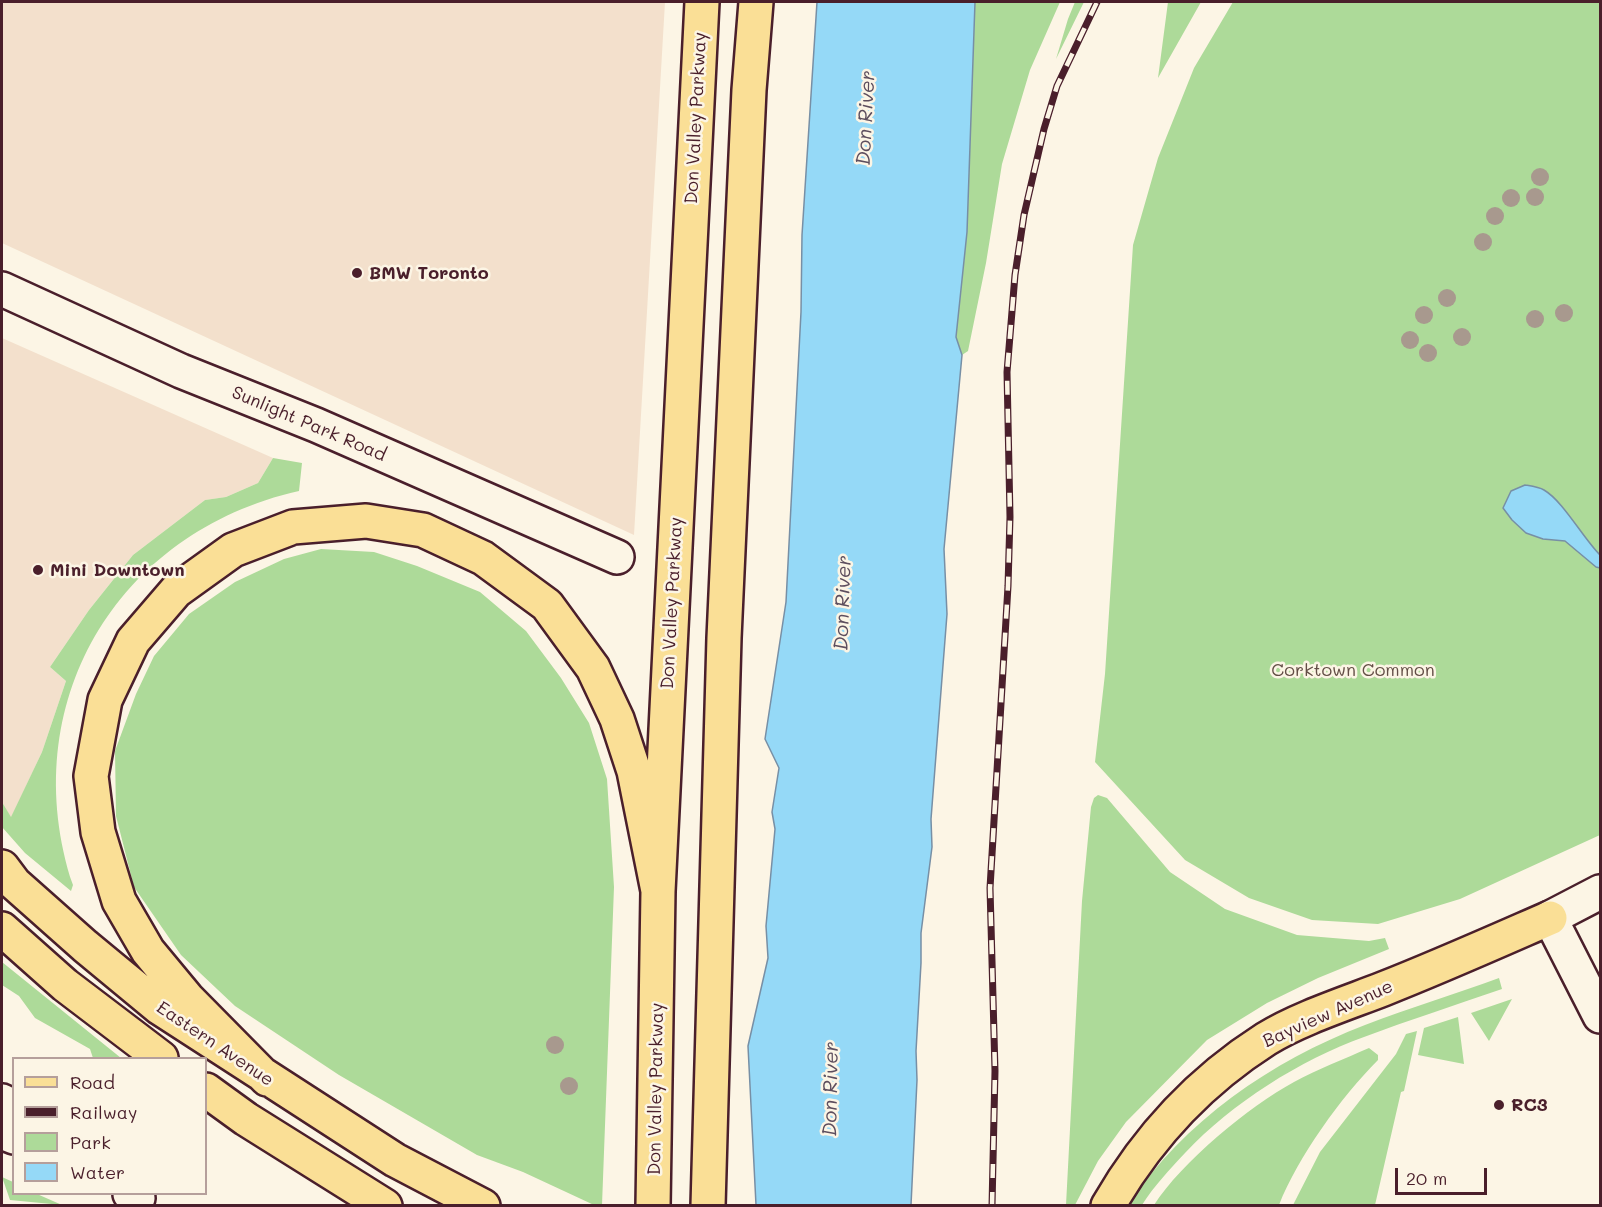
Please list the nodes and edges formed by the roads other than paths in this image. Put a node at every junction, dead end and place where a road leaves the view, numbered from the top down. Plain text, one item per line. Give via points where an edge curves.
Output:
1 (702, 2) edge
2 (756, 2) edge
3 (2, 289) edge
4 (617, 557) dead end
5 (2, 867) edge
6 (658, 891) junction
7 (1576, 905) edge
8 (2, 928) edge
9 (1600, 1016) edge
10 (158, 1057) edge
11 (267, 1078) junction
12 (207, 1091) edge
13 (385, 1206) edge
14 (483, 1206) edge
15 (653, 1206) edge
16 (708, 1206) edge
17 (1108, 1206) edge

1 - 6 main road, Don Valley Parkway
2 - 16 main road via 723,638
3 - 4 street, Sunlight Park Road via 181,371 316,425
5 - 11 main road, Eastern Avenue via 14,883 84,946 160,1008
6 - 11 main road via 634,771 617,719 593,668 547,605 483,558 423,530 366,521 293,527 233,550 176,591 133,641 105,700 91,776 98,832 119,901 142,941 187,998
6 - 15 main road, Don Valley Parkway
7 - 9 street
7 - 17 main road, Bayview Avenue via 1268,1038 1188,1100 1157,1134
8 - 10 main road via 64,985
11 - 14 main road, Eastern Avenue via 395,1160
12 - 13 main road

